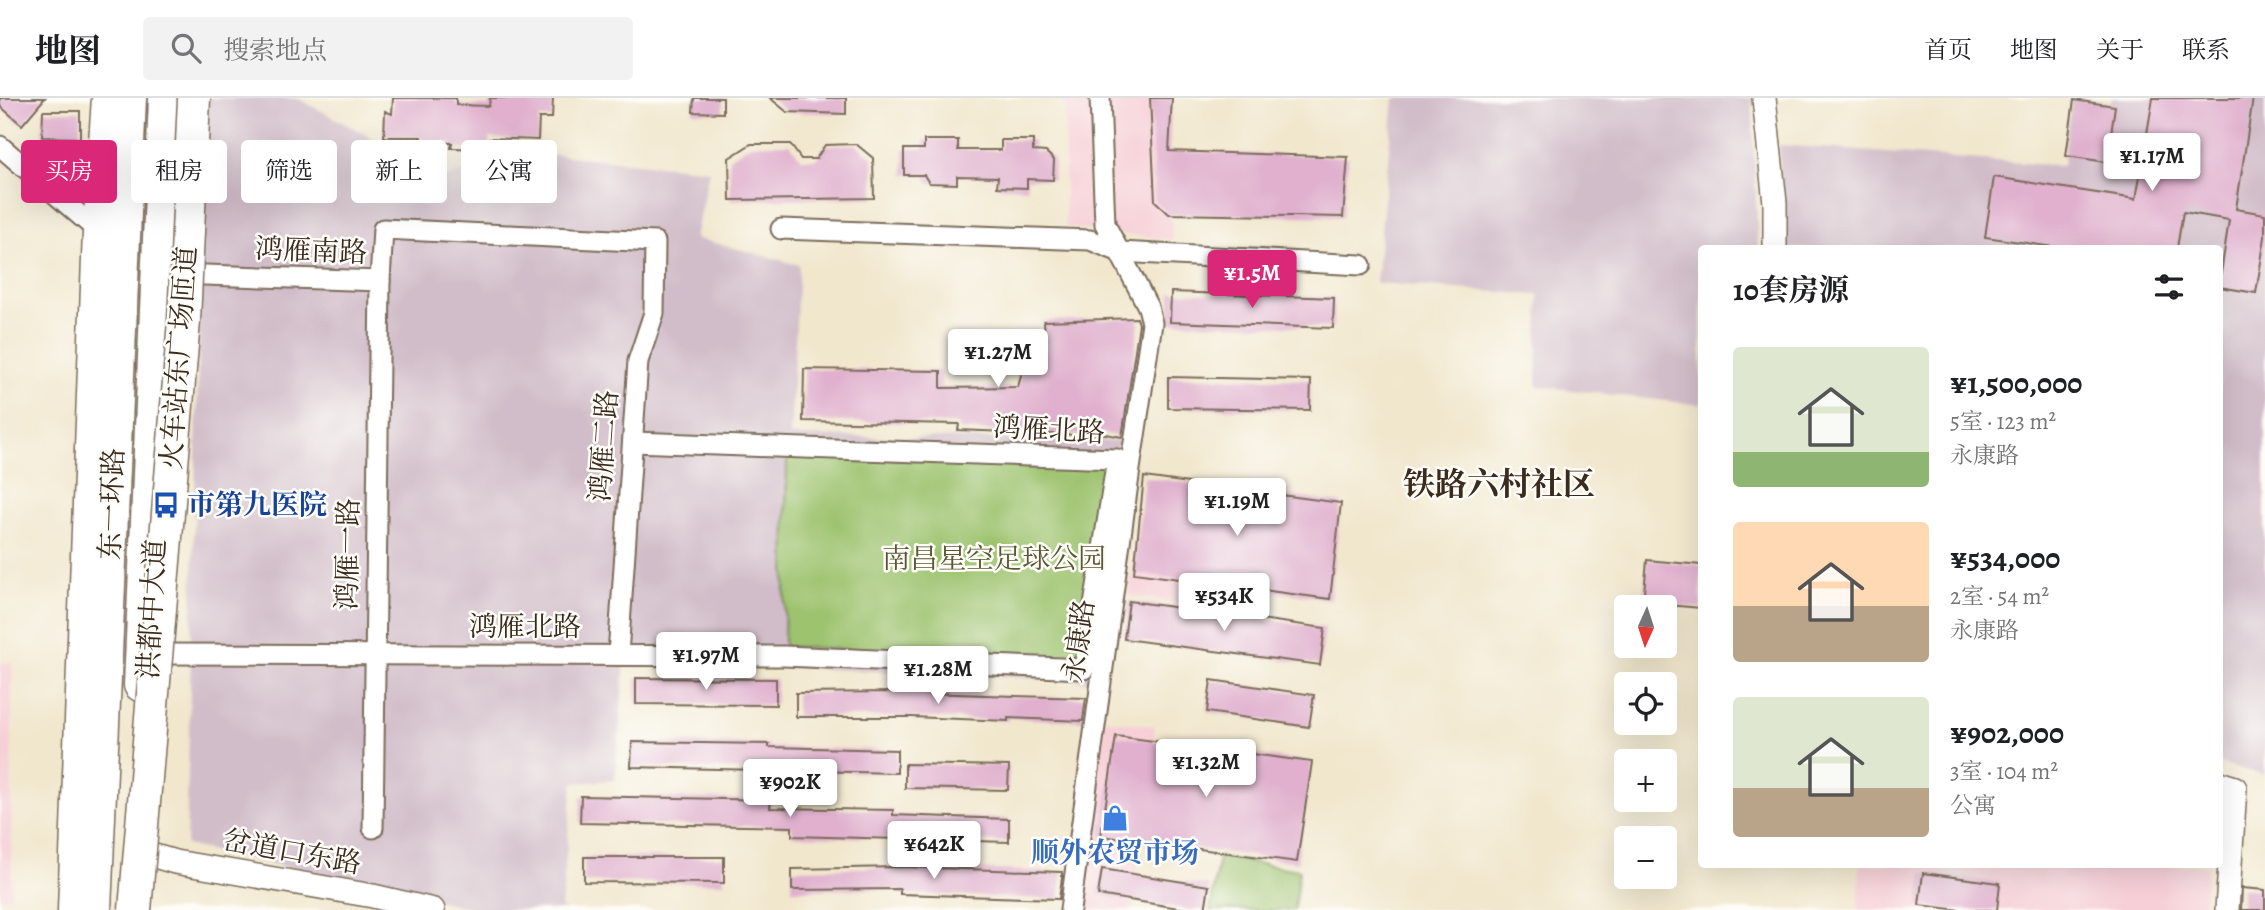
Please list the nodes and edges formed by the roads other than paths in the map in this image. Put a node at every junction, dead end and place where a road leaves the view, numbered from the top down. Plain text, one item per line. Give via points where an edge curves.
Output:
1 (107, 98) edge
2 (117, 98) edge
3 (130, 98) edge
4 (165, 98) edge
5 (175, 98) edge
6 (194, 98) edge
7 (1100, 98) edge
8 (1764, 98) edge
9 (0, 146) edge
10 (781, 229) dead end
11 (110, 234) junction
12 (655, 242) joint
13 (1775, 245) edge
14 (1120, 253) junction
15 (1361, 265) dead end
16 (167, 274) junction
17 (380, 281) junction
18 (632, 442) junction
19 (150, 654) junction
20 (375, 654) junction
21 (618, 655) junction
22 (2227, 786) edge
23 (373, 828) dead end
24 (141, 852) junction
25 (73, 910) edge
26 (95, 910) edge
27 (135, 910) edge
28 (433, 910) edge
29 (1070, 910) edge
30 (2227, 910) edge

1 - 11 main road
2 - 11 main road
3 - 11 highway, 东一环路
4 - 27 highway, 东一环路
5 - 16 main road, 洪都中大道
6 - 27 highway, 火车站东广场匝道, bridge via 184,321
7 - 14 street, 永康路 via 1105,224
8 - 13 street
9 - 11 street
10 - 14 street via 1090,240
11 - 25 main road
11 - 26 highway, 东一环路
12 - 17 street, 鸿雁南路 via 383,229
12 - 18 street, 鸿雁二路 via 654,313 638,361
14 - 15 street
14 - 29 street, 永康路 via 1152,323
16 - 17 street, 鸿雁南路
16 - 19 main road, 洪都中大道
17 - 20 street, 鸿雁一路
18 - 21 street, 鸿雁二路
18 - 21 street, 鸿雁北路 via 1116,459 1084,669 783,656
19 - 20 street, 鸿雁北路
19 - 24 main road, 洪都中大道
20 - 21 street, 鸿雁北路
20 - 23 street, 鸿雁一路
22 - 30 street
24 - 27 main road, 洪都中大道
24 - 28 street, 岔道口东路

